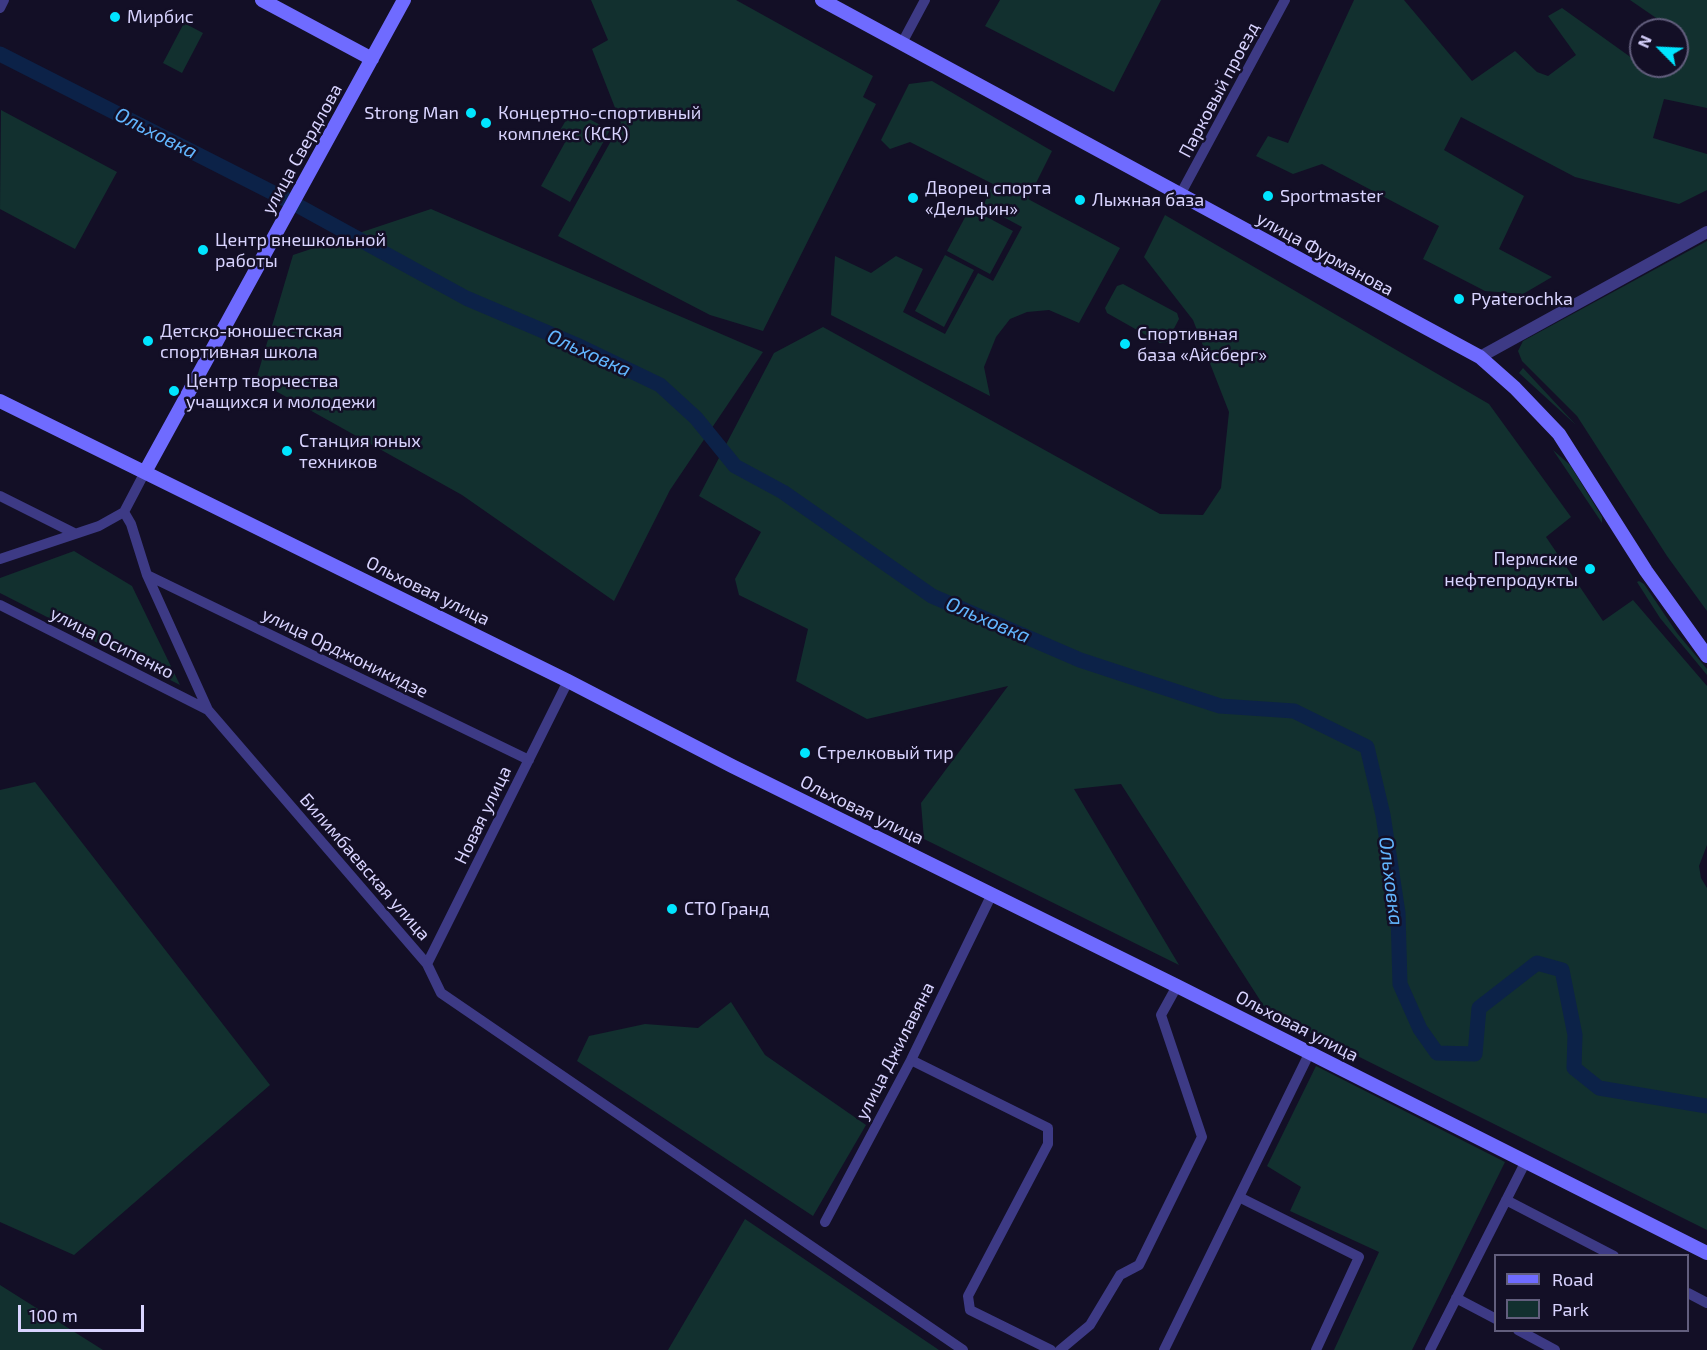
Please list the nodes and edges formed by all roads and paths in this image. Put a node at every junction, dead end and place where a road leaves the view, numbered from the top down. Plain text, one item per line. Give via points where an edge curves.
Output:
1 (4, 0) edge
2 (262, 0) edge
3 (404, 0) edge
4 (822, 0) edge
5 (925, 0) edge
6 (1286, 0) edge
7 (0, 8) edge
8 (902, 43) junction
9 (372, 59) junction
10 (1180, 195) junction
11 (1707, 232) edge
12 (1480, 357) junction
13 (0, 401) edge
14 (145, 472) junction
15 (0, 496) edge
16 (124, 512) junction
17 (74, 532) junction
18 (0, 559) edge
19 (147, 575) junction
20 (0, 605) edge
21 (1707, 656) edge
22 (568, 681) junction
23 (208, 710) junction
24 (529, 760) junction
25 (993, 894) junction
26 (427, 964) junction
27 (1177, 986) junction
28 (1310, 1052) junction
29 (911, 1060) junction
30 (1526, 1161) junction
31 (1239, 1197) junction
32 (1506, 1200) junction
33 (825, 1222) dead end
34 (1707, 1253) edge
35 (1610, 1254) edge
36 (1689, 1294) edge
37 (1456, 1298) junction
38 (1707, 1303) edge
39 (1494, 1318) edge
40 (1522, 1332) edge
41 (963, 1350) edge
42 (1051, 1350) edge
43 (1060, 1350) edge
44 (1164, 1350) edge
45 (1316, 1350) edge
46 (1430, 1350) edge
47 (1556, 1350) edge

1 - 7 street
2 - 9 main road
3 - 9 main road, улица Свердлова
4 - 8 main road, улица Фурманова
5 - 8 street
6 - 10 street, Парковый проезд
8 - 10 main road, улица Фурманова
9 - 14 main road, улица Свердлова
10 - 12 main road, улица Фурманова
11 - 12 street
12 - 21 main road, улица Фурманова via 1559,434 1646,571
13 - 14 main road, Ольховая улица
14 - 16 street
14 - 22 main road, Ольховая улица
15 - 17 street
16 - 17 street
16 - 19 street, Билимбаевская улица
17 - 18 street
19 - 23 street, Билимбаевская улица
19 - 24 street, улица Орджоникидзе
20 - 23 street, улица Осипенко
22 - 24 street, Новая улица
22 - 25 main road, Ольховая улица
23 - 26 street, Билимбаевская улица
24 - 26 street, Новая улица
25 - 27 main road, Ольховая улица
25 - 29 street, улица Джилавяна
26 - 41 street, Билимбаевская улица via 441,993
27 - 28 main road, Ольховая улица
27 - 43 street via 1161,1015 1202,1137 1139,1265 1120,1275 1090,1325
28 - 30 main road, Ольховая улица
28 - 31 street
29 - 33 street, улица Джилавяна
29 - 42 street via 1048,1128 1048,1144 968,1296 970,1310
30 - 32 street
30 - 34 main road, Ольховая улица
31 - 44 street
31 - 45 street via 1359,1257
32 - 35 street
32 - 37 street
36 - 38 street
37 - 39 street
37 - 46 street
40 - 47 street

